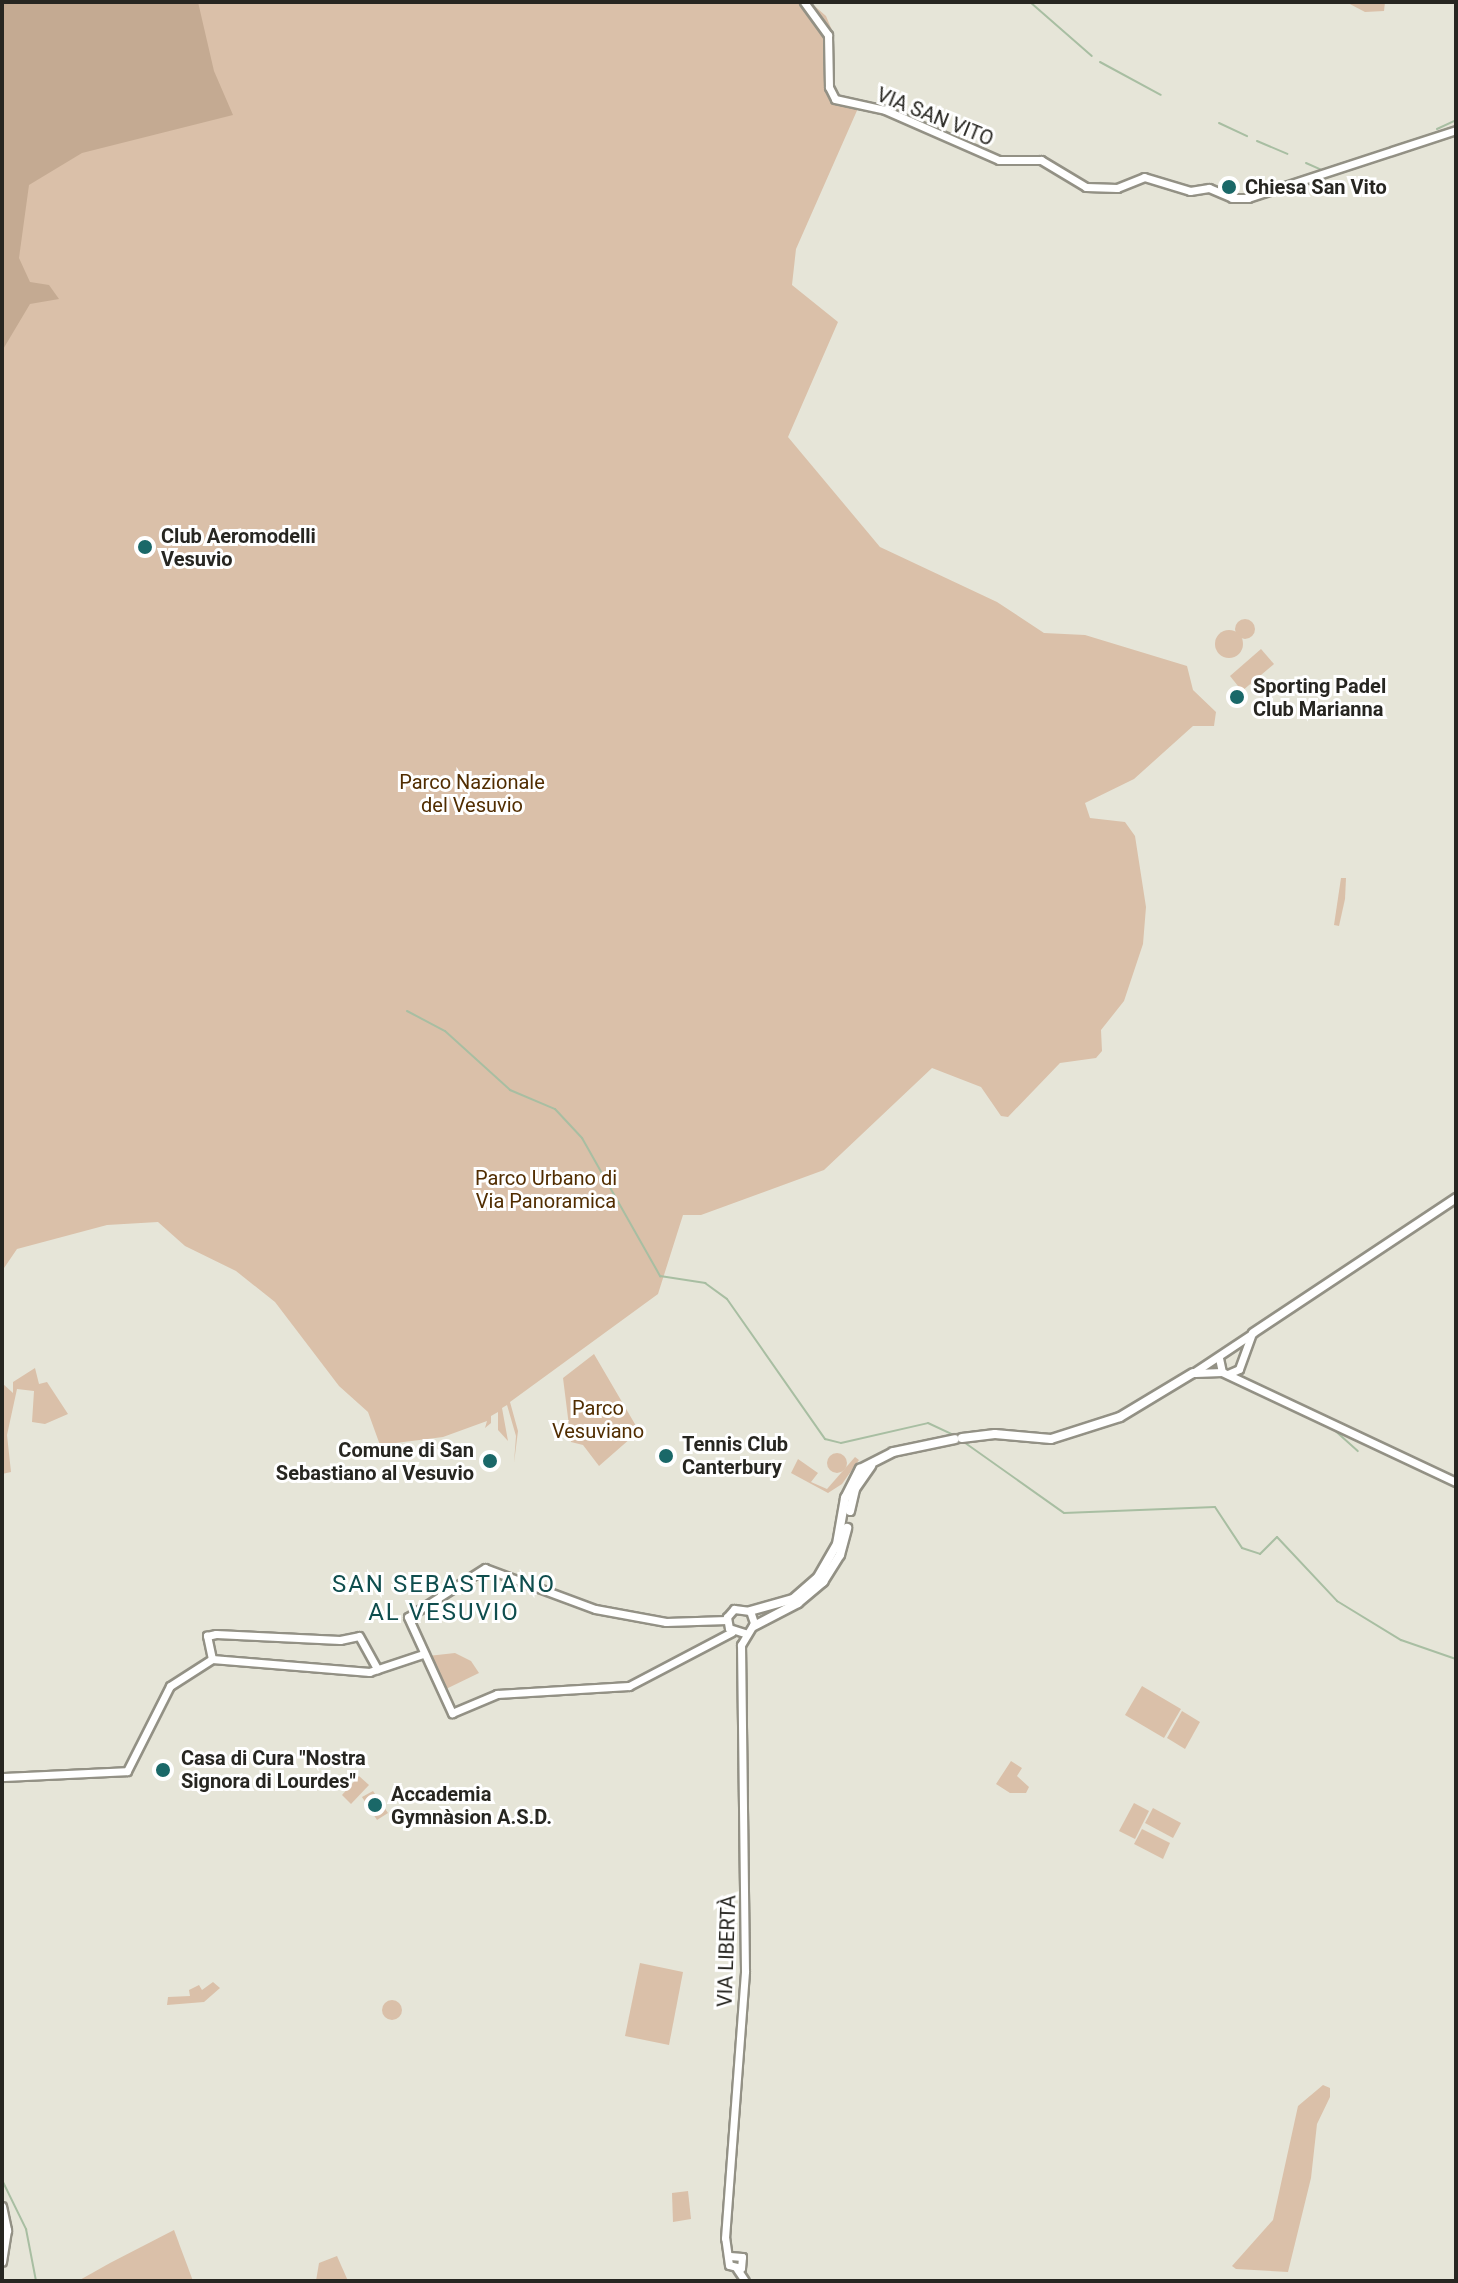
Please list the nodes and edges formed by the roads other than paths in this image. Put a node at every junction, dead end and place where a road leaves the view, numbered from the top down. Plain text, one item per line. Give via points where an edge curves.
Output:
1 (804, 2) edge
2 (1456, 128) edge
3 (1456, 1198) edge
4 (1253, 1333) junction
5 (1228, 1350) junction
6 (1219, 1358) junction
7 (1241, 1361) junction
8 (1224, 1372) junction
9 (1193, 1373) junction
10 (1248, 1382) junction
11 (882, 1456) junction
12 (1456, 1482) edge
13 (750, 1611) junction
14 (727, 1620) junction
15 (750, 1630) junction
16 (733, 1633) junction
17 (418, 1643) junction
18 (741, 1645) junction
19 (423, 1654) junction
20 (212, 1659) junction
21 (397, 1660) junction
22 (377, 1669) junction
23 (2, 1777) edge
24 (2, 2206) edge
25 (730, 2256) junction
26 (2, 2262) edge
27 (737, 2269) junction
28 (745, 2281) edge

1 - 2 street, VIA SAN VITO via 828,35 829,87 835,99 885,110 1007,161 1041,160 1086,187 1117,188 1144,177 1239,199 1271,194
3 - 4 main road
4 - 5 street
4 - 7 street
5 - 6 street
5 - 7 street
6 - 8 street
6 - 9 street
7 - 8 street via 1236,1372
7 - 10 street
8 - 9 street
8 - 10 street
9 - 11 main road via 1120,1417 1051,1439 995,1434
10 - 12 street
11 - 13 main road via 860,1469 849,1486 840,1538 818,1577 793,1599
11 - 15 main road via 855,1489 833,1569 798,1603
13 - 14 street via 734,1609
13 - 15 street
14 - 16 street
14 - 17 street via 666,1622 595,1609 493,1569 477,1569 408,1618
15 - 16 street
15 - 18 street, VIA LIBERTÀ
16 - 18 street
16 - 19 street via 629,1686 497,1694 451,1712
17 - 19 street
17 - 21 street
18 - 25 street, VIA LIBERTÀ via 745,1971 725,2238
19 - 21 street
20 - 22 street
20 - 22 street via 207,1636 360,1636
20 - 23 street via 170,1686 134,1763 124,1773
21 - 22 street
24 - 26 street via 7,2230
25 - 27 street via 729,2265
25 - 27 street via 743,2259
27 - 28 street

